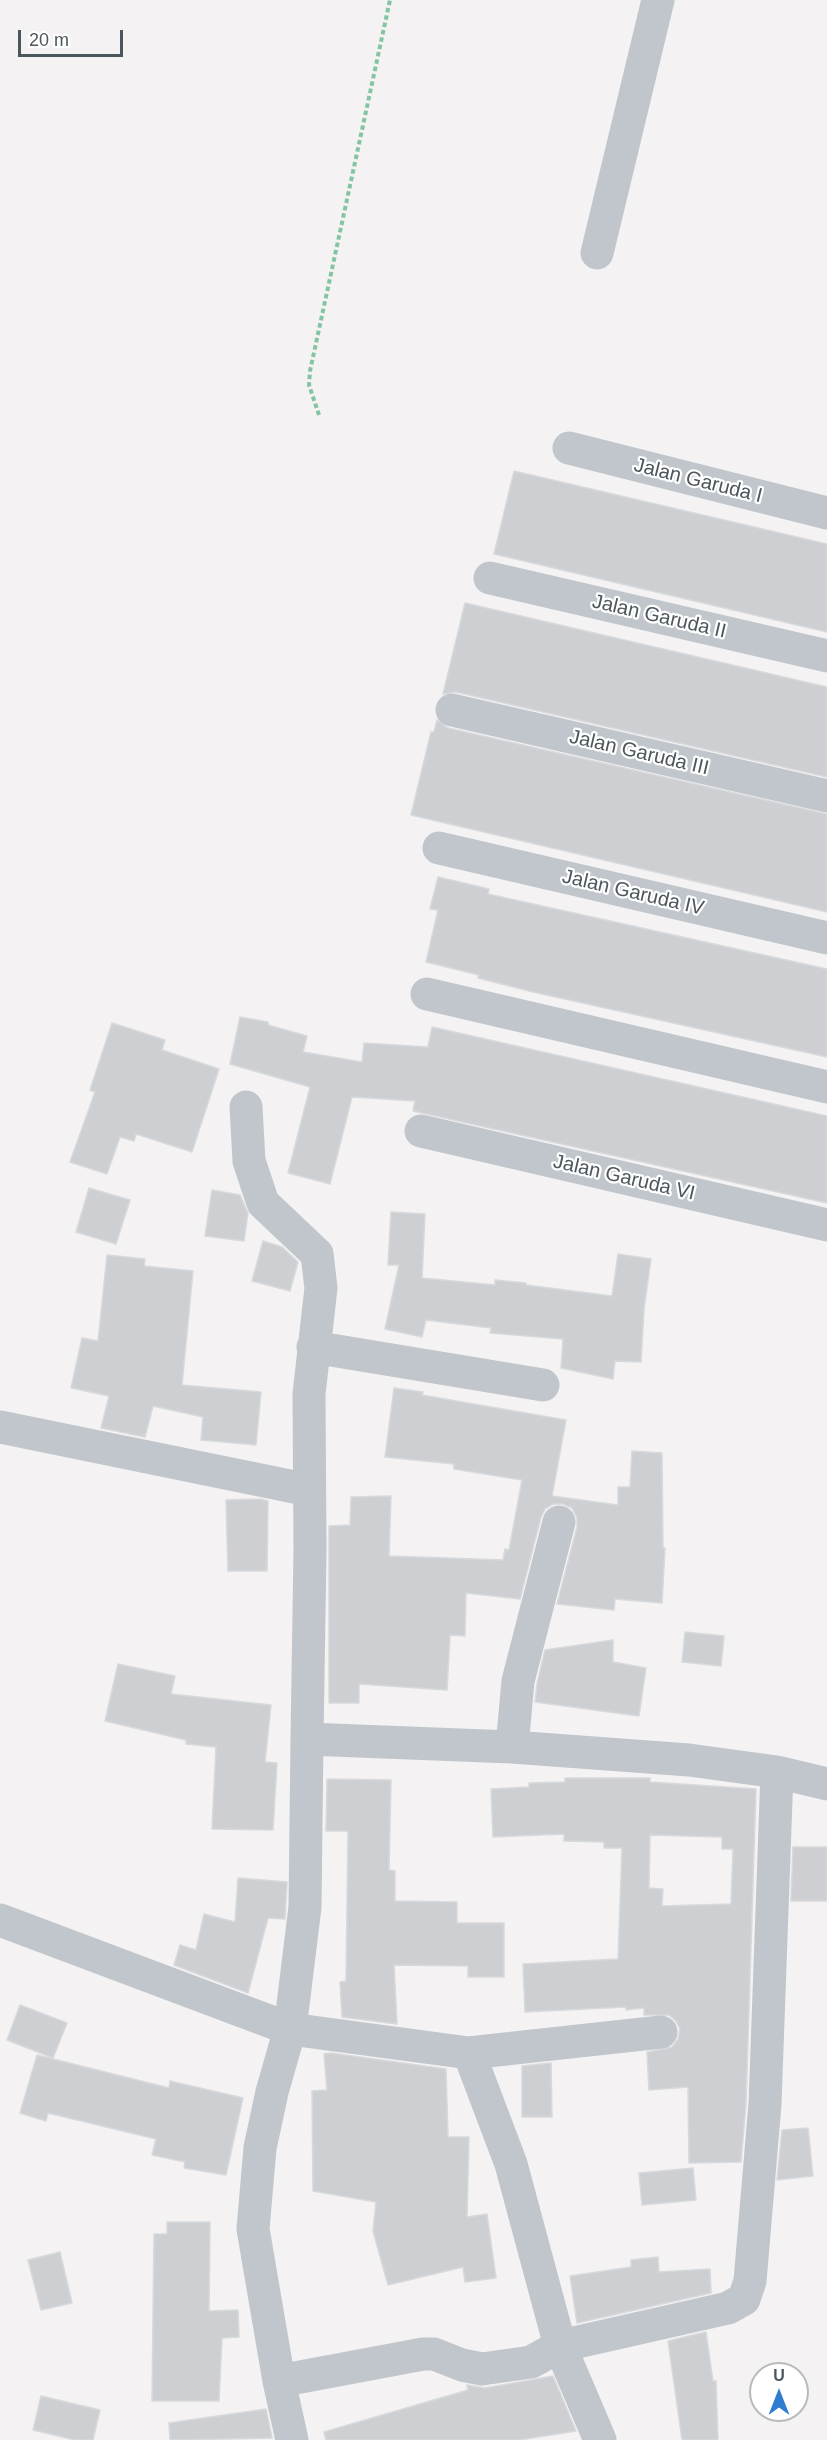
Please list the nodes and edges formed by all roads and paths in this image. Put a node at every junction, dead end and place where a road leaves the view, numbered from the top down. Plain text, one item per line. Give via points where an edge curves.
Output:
1 (390, 0) edge
2 (658, 0) edge
3 (597, 253) dead end
4 (319, 415) dead end
5 (569, 448) dead end
6 (827, 513) edge
7 (490, 578) dead end
8 (827, 656) edge
9 (452, 710) dead end
10 (827, 796) edge
11 (439, 848) dead end
12 (827, 938) edge
13 (428, 994) dead end
14 (827, 1087) edge
15 (246, 1107) dead end
16 (421, 1131) dead end
17 (827, 1225) edge
18 (313, 1347) junction
19 (543, 1385) dead end
20 (0, 1427) edge
21 (309, 1490) junction
22 (559, 1522) dead end
23 (307, 1739) junction
24 (512, 1747) junction
25 (777, 1772) junction
26 (827, 1784) edge
27 (0, 1920) edge
28 (290, 2029) junction
29 (661, 2032) dead end
30 (469, 2053) junction
31 (560, 2346) junction
32 (279, 2380) junction
33 (292, 2440) edge
34 (600, 2440) edge

1 - 4 path via 310,371 309,385
2 - 3 street
5 - 6 street, Jalan Garuda I
7 - 8 street, Jalan Garuda II
9 - 10 street, Jalan Garuda III
11 - 12 street, Jalan Garuda IV
13 - 14 street
15 - 18 street via 249,1161 263,1203 317,1254 321,1288
16 - 17 street, Jalan Garuda VI
18 - 19 street
18 - 21 street via 308,1415
20 - 21 street
21 - 23 street
22 - 24 street via 518,1681
23 - 24 street
23 - 28 street via 305,1907
24 - 25 street via 689,1760
25 - 26 street
25 - 31 street via 765,2104 750,2281 744,2299 728,2308
27 - 28 street
28 - 30 street
28 - 32 street via 261,2148 253,2229
29 - 30 street
30 - 31 street via 511,2164
31 - 32 street via 531,2362 482,2369 423,2354
31 - 34 street
32 - 33 street

